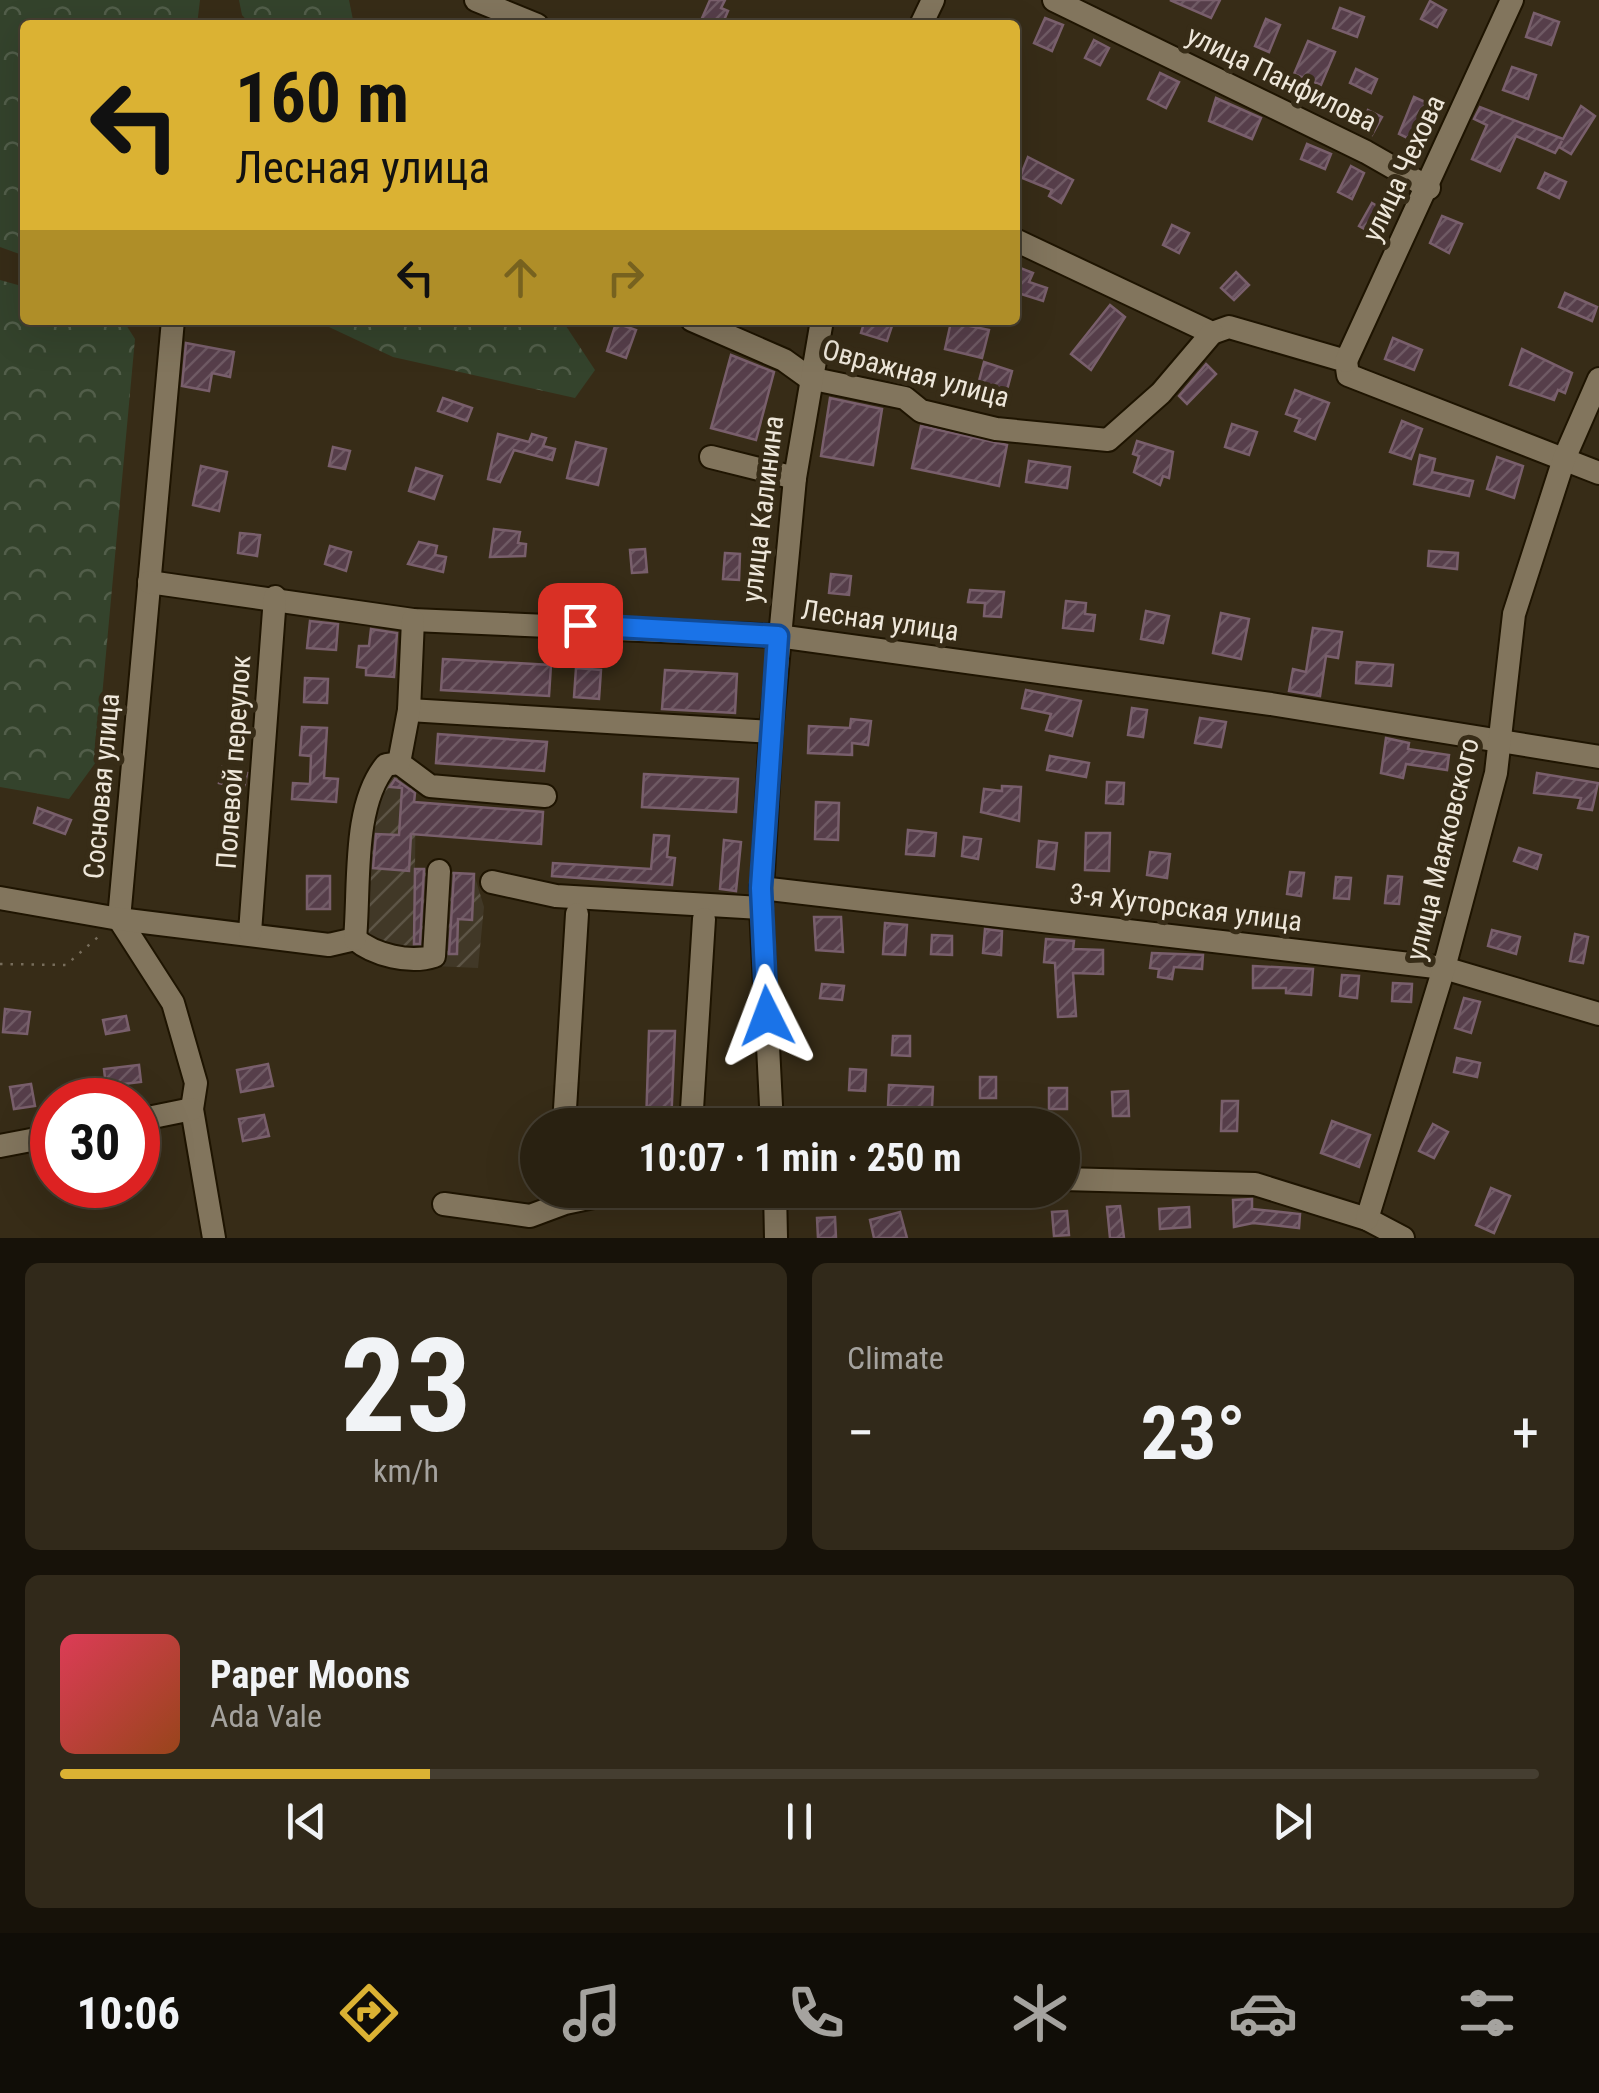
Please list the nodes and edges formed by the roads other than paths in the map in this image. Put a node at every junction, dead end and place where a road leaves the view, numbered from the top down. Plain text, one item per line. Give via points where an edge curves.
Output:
1 (476, 0) edge
2 (1054, 0) edge
3 (1512, 0) edge
4 (525, 20) edge
5 (1429, 188) junction
6 (1020, 242) edge
7 (172, 325) edge
8 (704, 325) edge
9 (821, 325) edge
10 (1212, 333) junction
11 (1346, 360) junction
12 (809, 378) junction
13 (1599, 378) edge
14 (711, 457) dead end
15 (1564, 459) junction
16 (1599, 473) edge
17 (795, 478) junction
18 (149, 582) junction
19 (276, 597) junction
20 (413, 620) junction
21 (778, 636) junction
22 (409, 710) junction
23 (771, 732) junction
24 (1502, 742) junction
25 (1599, 756) edge
26 (399, 762) junction
27 (545, 796) dead end
28 (439, 872) dead end
29 (492, 882) dead end
30 (0, 898) edge
31 (761, 898) junction
32 (577, 914) dead end
33 (119, 918) junction
34 (704, 919) dead end
35 (250, 932) junction
36 (355, 938) junction
37 (1444, 968) junction
38 (1599, 1014) edge
39 (565, 1108) edge
40 (692, 1108) edge
41 (771, 1108) edge
42 (192, 1110) junction
43 (160, 1116) edge
44 (30, 1140) edge
45 (0, 1146) edge
46 (1080, 1179) edge
47 (444, 1204) dead end
48 (544, 1208) edge
49 (775, 1208) edge
50 (1367, 1219) junction
51 (214, 1238) edge
52 (776, 1238) edge
53 (1403, 1238) edge

1 - 4 street
2 - 5 street, улица Панфилова
3 - 5 street, улица Чехова
5 - 11 street, улица Чехова
6 - 10 street
7 - 18 street, Сосновая улица
8 - 12 street, Овражная улица
9 - 12 street, улица Калинина
10 - 11 street via 1230,327
10 - 12 street, Овражная улица via 1161,393 1108,440 996,429 921,411 905,398
11 - 15 street via 1348,375
12 - 17 street, улица Калинина
13 - 15 street, улица Маяковского
14 - 17 street
15 - 16 street
15 - 24 street, улица Маяковского via 1514,614
17 - 21 street, улица Калинина
18 - 19 street, Лесная улица
18 - 33 street, Сосновая улица
19 - 20 street, Лесная улица
19 - 35 street, Полевой переулок
20 - 21 street, Лесная улица
20 - 22 street
21 - 23 street, улица Калинина
21 - 24 street, Лесная улица
22 - 23 street
22 - 26 street
23 - 31 street, улица Калинина
24 - 25 street, Лесная улица
24 - 37 street, улица Маяковского
26 - 27 street via 430,786
26 - 36 street via 386,764 370,784 364,808
28 - 36 street via 434,956 410,960
29 - 31 street, 3-я Хуторская улица via 556,896
30 - 33 street
31 - 37 street, 3-я Хуторская улица
31 - 41 street, улица Калинина
32 - 39 street
33 - 35 street
33 - 42 street, Сосновая улица via 173,1003 196,1083
34 - 40 street
35 - 36 street via 328,944
37 - 38 street, 3-я Хуторская улица
37 - 50 street, улица Маяковского
42 - 43 street
42 - 51 street, Сосновая улица
44 - 45 street
46 - 50 street via 1255,1184
47 - 48 street via 530,1216
49 - 52 street
50 - 53 street

